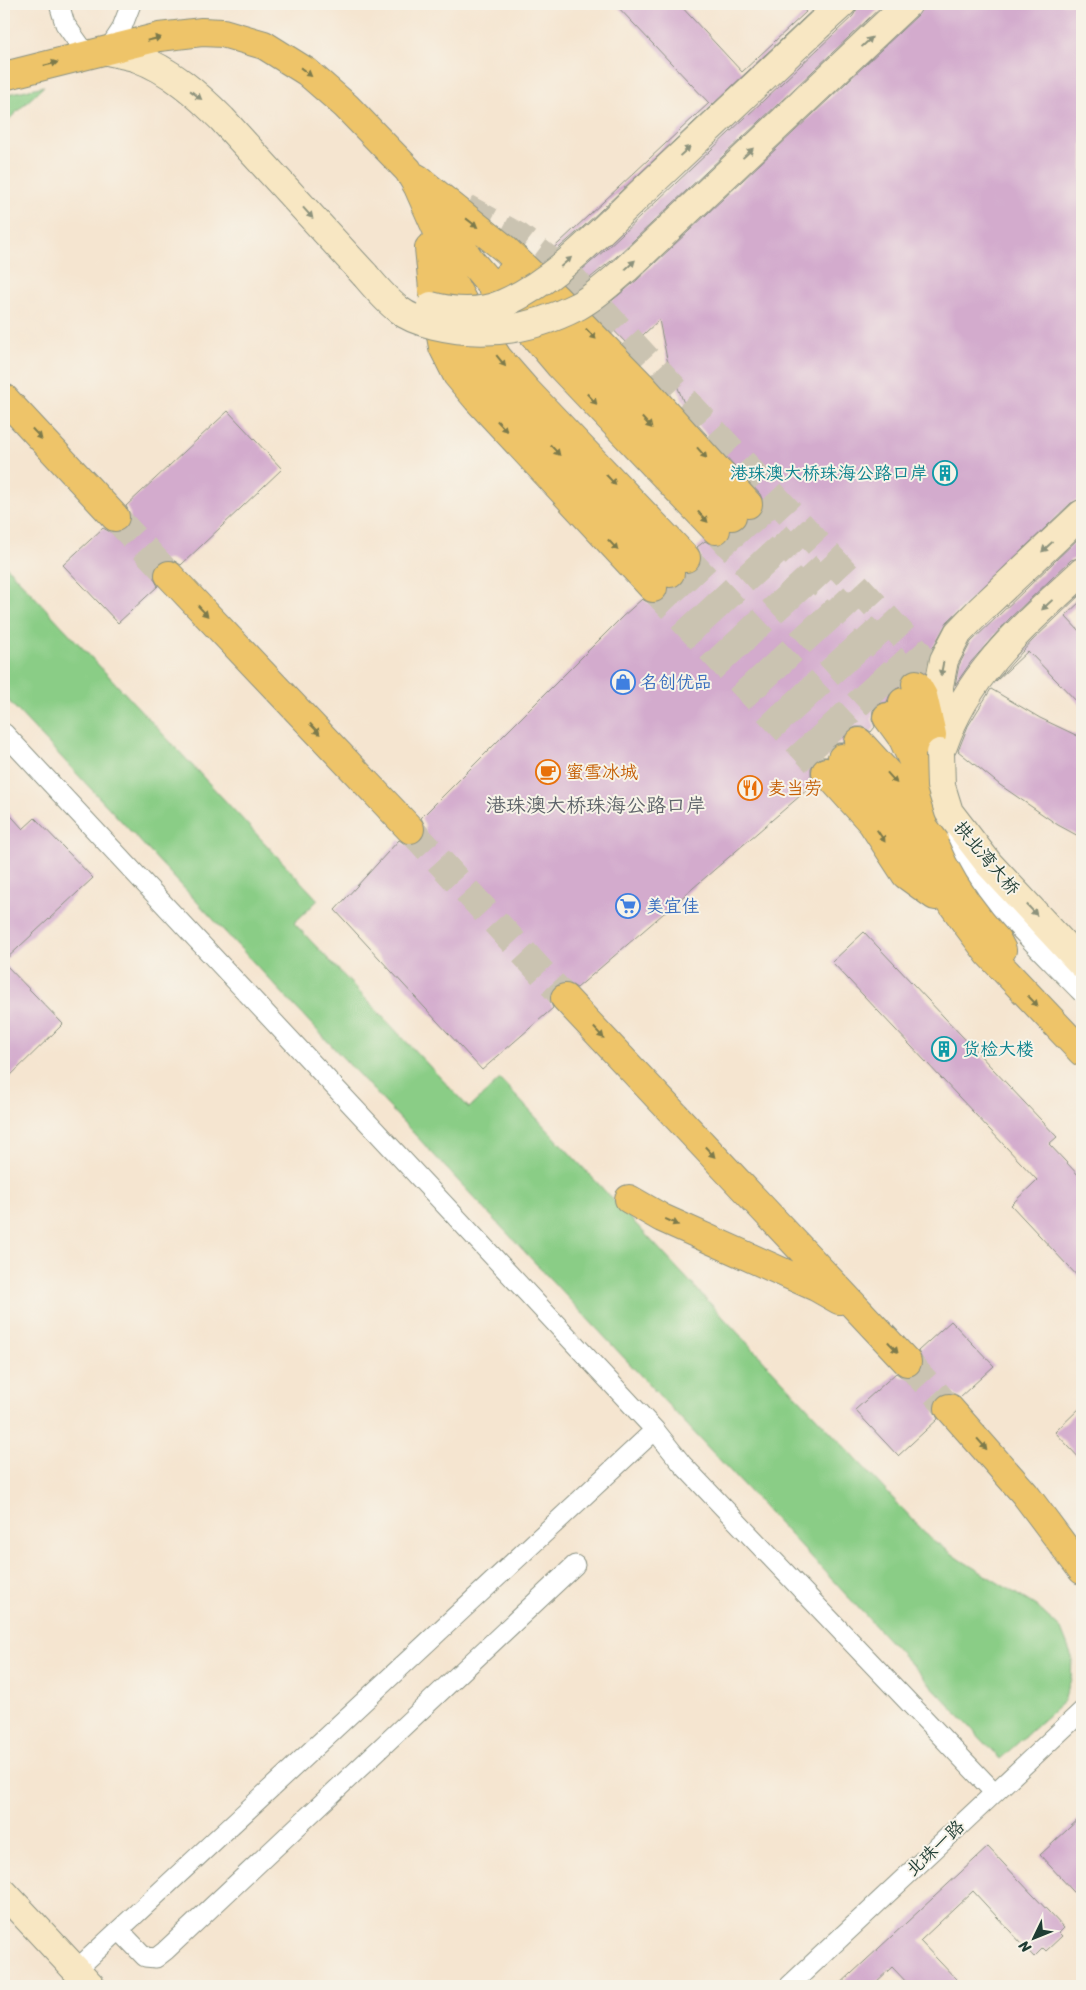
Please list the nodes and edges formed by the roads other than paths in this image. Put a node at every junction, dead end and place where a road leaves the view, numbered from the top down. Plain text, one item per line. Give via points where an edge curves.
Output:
1 (59, 4) edge
2 (131, 4) edge
3 (842, 4) edge
4 (907, 4) edge
5 (97, 53) junction
6 (4, 76) edge
7 (408, 170) junction
8 (427, 206) junction
9 (365, 275) junction
10 (4, 398) edge
11 (1082, 514) edge
12 (115, 517) tunnel mouth
13 (1082, 572) edge
14 (169, 575) tunnel mouth
15 (4, 732) edge
16 (940, 753) junction
17 (949, 812) junction
18 (410, 829) tunnel mouth
19 (996, 952) junction
20 (1082, 964) edge
21 (1082, 993) edge
22 (565, 998) tunnel mouth
23 (1082, 1052) edge
24 (629, 1199) dead end
25 (865, 1318) junction
26 (907, 1362) tunnel mouth
27 (950, 1408) tunnel mouth
28 (655, 1430) junction
29 (575, 1565) dead end
30 (1082, 1570) edge
31 (1082, 1711) edge
32 (994, 1792) junction
33 (4, 1893) edge
34 (120, 1931) junction
35 (84, 1978) edge
36 (789, 1986) edge

1 - 5 street via 65,24
2 - 5 street via 121,30
9 -> 3 main road, bridge via 408,300 460,312 500,305 522,295 551,275 595,236
9 -> 4 main road, bridge via 401,311 422,322 452,329 487,332 514,329 544,321 578,306 626,269
6 -> 5 highway
5 -> 7 highway via 159,37 202,32 223,33 264,45 307,72 346,106
5 -> 9 main road via 137,58 201,98
7 - 7 highway via 504,249 642,386 732,517 560,366 470,260
7 - 8 highway
8 - 8 highway via 434,299 443,347 457,375 477,399 670,573 498,358 451,279
10 -> 12 highway
11 -> 16 main road via 958,633 944,660 938,686
13 -> 16 main road, 拱北湾大桥 via 1008,640 965,697 950,724
14 -> 18 highway
15 - 28 street
16 - 17 main road, 拱北湾大桥, bridge via 941,786
17 -> 20 main road, 拱北湾大桥, bridge via 989,864
17 - 21 street, bridge via 970,864 998,906
19 - 19 highway via 953,905 929,856 913,806 904,791 843,757 891,812 916,870 935,896
19 - 19 highway via 903,739 902,701 944,780 956,810
19 -> 23 highway via 1012,979
22 -> 25 highway
24 -> 25 highway via 677,1225 816,1287
25 -> 26 highway
27 -> 30 highway via 1025,1494
28 - 32 street via 682,1464
28 - 34 street
29 - 34 street via 160,1955 146,1957
31 - 32 street, 北珠一路
32 - 36 street, 北珠一路
33 - 35 main road
34 - 35 street

